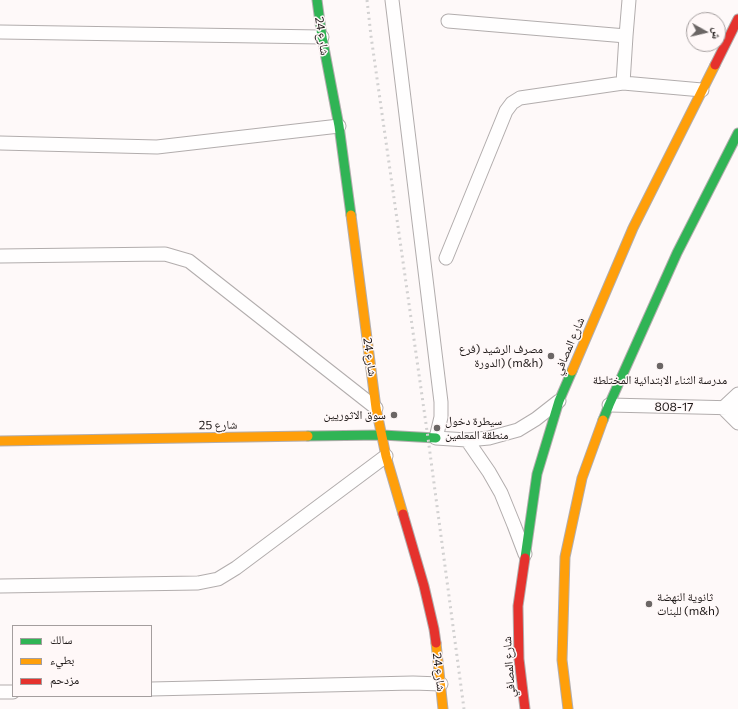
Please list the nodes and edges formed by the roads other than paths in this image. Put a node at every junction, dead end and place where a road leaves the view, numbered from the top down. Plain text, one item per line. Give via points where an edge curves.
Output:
1 (317, 0) edge
2 (392, 0) edge
3 (629, 0) edge
4 (738, 19) edge
5 (448, 21) dead end
6 (0, 32) edge
7 (626, 36) junction
8 (322, 37) junction
9 (623, 83) junction
10 (702, 90) junction
11 (339, 126) junction
12 (738, 133) edge
13 (0, 143) edge
14 (0, 256) edge
15 (446, 258) dead end
16 (738, 394) edge
17 (559, 401) junction
18 (610, 405) junction
19 (376, 408) junction
20 (723, 408) junction
21 (738, 408) edge
22 (738, 423) edge
23 (382, 435) junction
24 (436, 438) junction
25 (467, 440) junction
26 (0, 441) edge
27 (386, 456) junction
28 (525, 554) junction
29 (0, 586) edge
30 (441, 684) junction
31 (152, 689) edge
32 (0, 692) edge
33 (12, 692) edge
34 (444, 709) edge
35 (525, 709) edge
36 (568, 709) edge

1 - 8 main road, شارع 24
2 - 24 street via 441,402 441,417
3 - 7 street
4 - 10 main road, شارع المصافي
5 - 7 street
6 - 8 street
7 - 9 street
8 - 11 main road, شارع 24
9 - 10 street
9 - 15 street via 520,98 512,103 506,111
10 - 17 main road, شارع المصافي via 633,228
11 - 13 street via 157,147
11 - 19 main road, شارع 24
12 - 18 main road via 677,253
14 - 19 street via 165,254 189,261
16 - 20 street
17 - 25 street via 518,430 489,438
17 - 28 main road, شارع المصافي via 537,474
18 - 20 street, 808-17
18 - 36 main road via 582,478 565,557 562,660
19 - 23 main road, شارع 24
20 - 21 street, 808-17
20 - 22 street
23 - 24 main road, شارع 25
23 - 26 main road, شارع 25
23 - 27 main road, شارع 24
24 - 25 street
25 - 28 street via 501,493
27 - 29 street via 236,568 218,578 198,583
27 - 30 main road, شارع 24 via 424,586 434,629
28 - 35 main road, شارع المصافي via 518,606 519,659
30 - 31 street
30 - 34 main road, شارع 24
32 - 33 street

